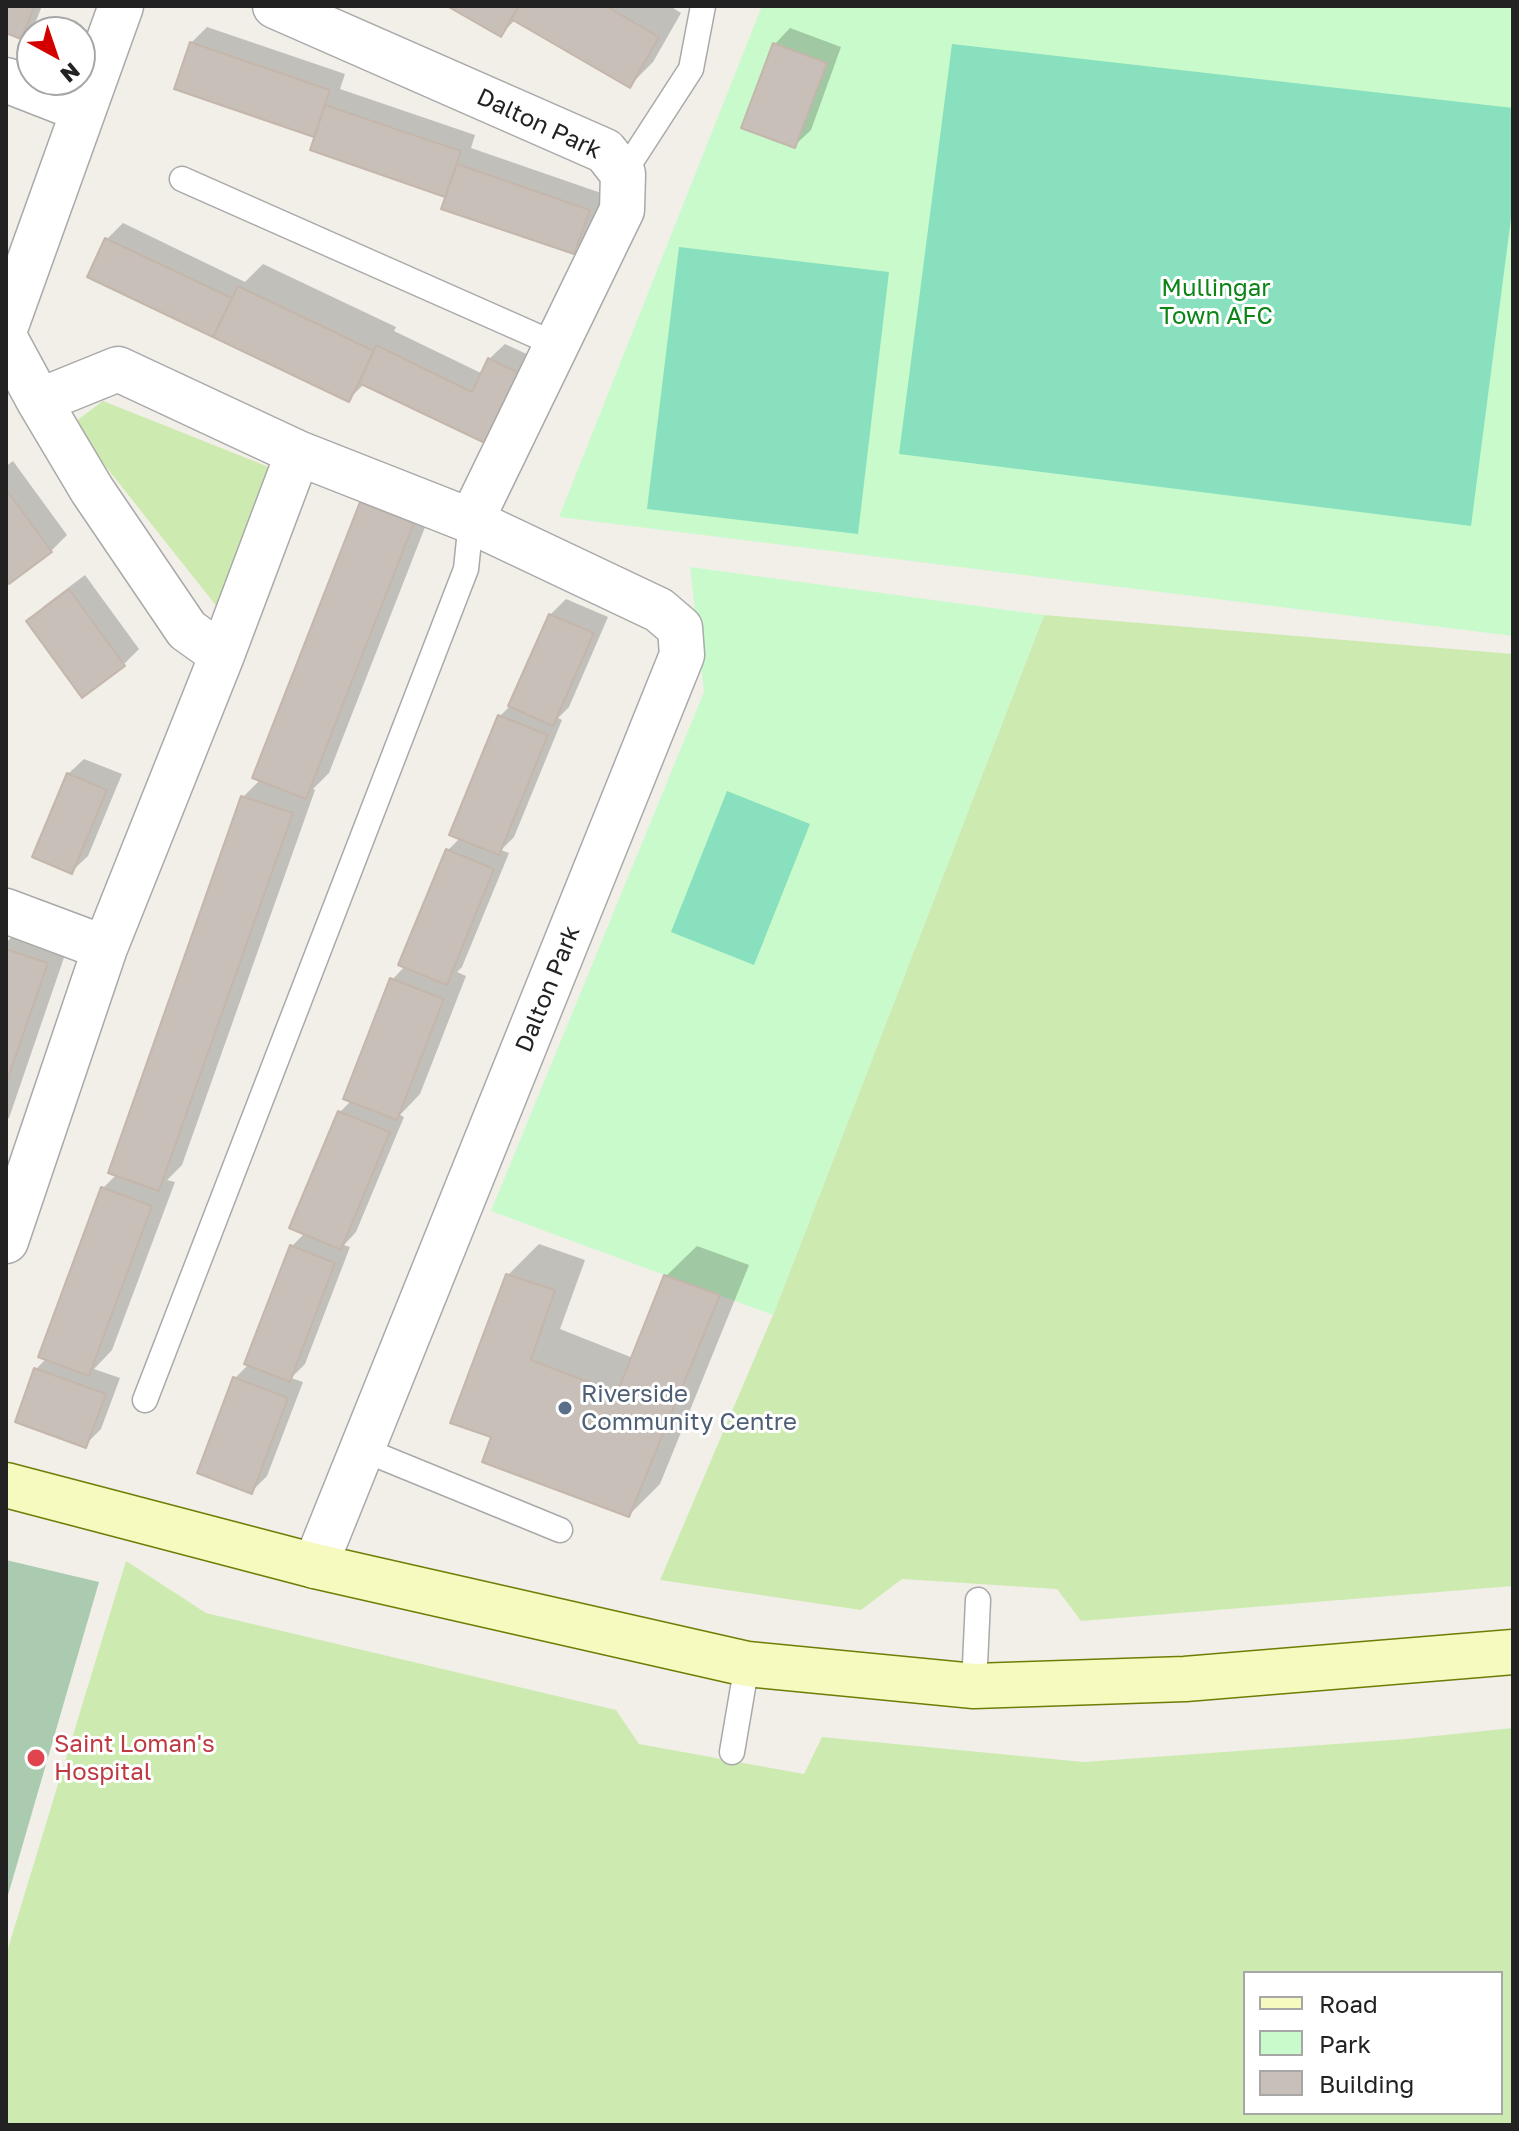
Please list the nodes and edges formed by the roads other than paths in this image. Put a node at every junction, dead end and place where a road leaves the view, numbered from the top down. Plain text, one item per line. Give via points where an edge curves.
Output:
1 (121, 6) edge
2 (275, 6) edge
3 (703, 6) edge
4 (6, 80) edge
5 (83, 110) junction
6 (623, 174) junction
7 (182, 179) dead end
8 (6, 326) edge
9 (6, 340) edge
10 (557, 345) junction
11 (39, 401) junction
12 (298, 453) junction
13 (471, 521) junction
14 (222, 655) junction
15 (6, 911) edge
16 (105, 948) junction
17 (6, 1241) edge
18 (145, 1400) dead end
19 (362, 1449) junction
20 (6, 1485) edge
21 (560, 1530) dead end
22 (315, 1566) junction
23 (978, 1600) dead end
24 (1513, 1652) edge
25 (747, 1664) junction
26 (974, 1686) junction
27 (732, 1752) dead end

1 - 5 street
2 - 6 street, Dalton Park via 605,151
3 - 6 lane via 691,69
4 - 5 street
5 - 8 street
6 - 10 street, Dalton Park via 622,210
7 - 10 lane
9 - 11 street
10 - 13 street, Dalton Park
11 - 12 street, Dalton Park via 118,369
11 - 14 street via 187,630
12 - 13 street, Dalton Park
12 - 14 street
13 - 18 lane via 466,569
13 - 19 street, Dalton Park via 659,610 680,628 682,655
14 - 16 street
15 - 16 street
16 - 17 street
19 - 21 lane
19 - 22 street, Dalton Park
20 - 22 street
22 - 25 street
23 - 26 lane
24 - 26 street via 1185,1679
25 - 26 street
25 - 27 lane

